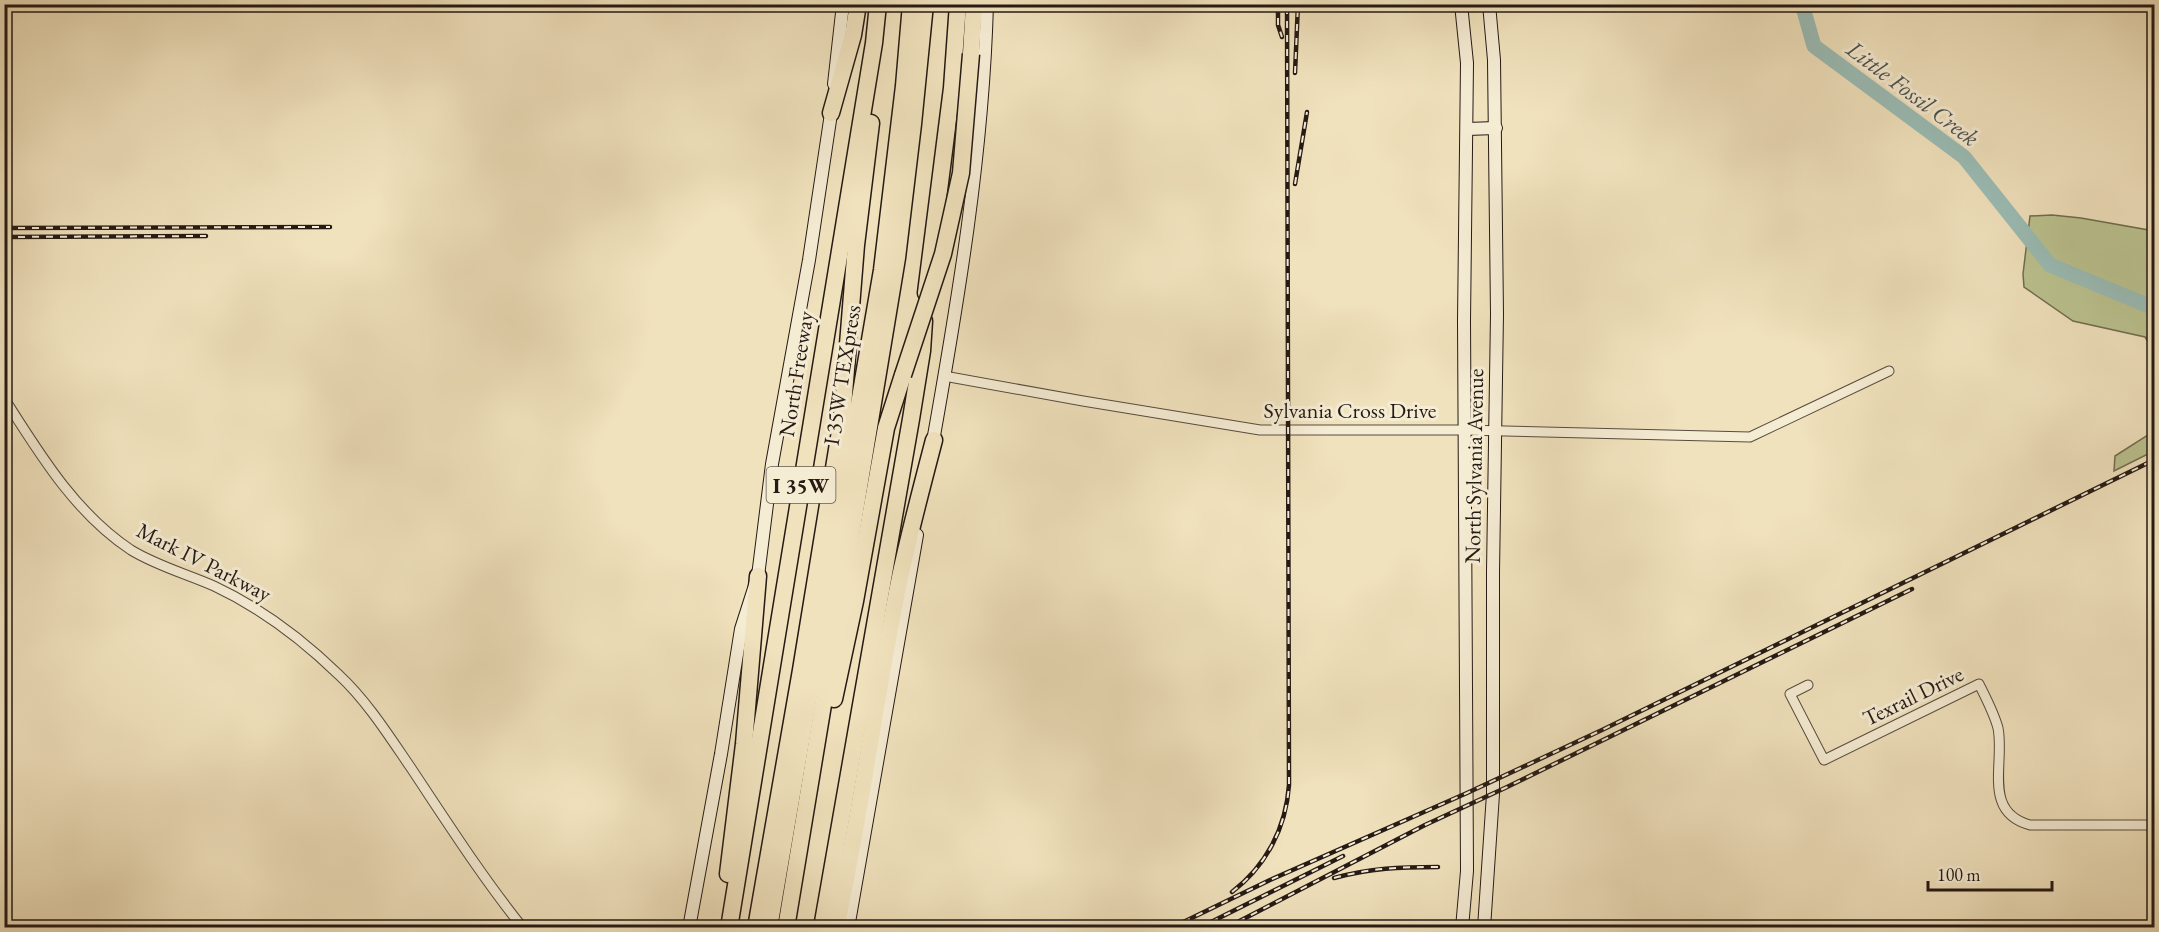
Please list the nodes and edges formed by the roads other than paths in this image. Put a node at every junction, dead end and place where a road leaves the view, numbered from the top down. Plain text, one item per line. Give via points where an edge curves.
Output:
1 (858, 4) edge
2 (878, 4) edge
3 (911, 4) edge
4 (925, 4) edge
5 (958, 4) edge
6 (974, 4) edge
7 (987, 4) edge
8 (1461, 4) edge
9 (1489, 4) edge
10 (4, 5) edge
11 (843, 5) edge
12 (874, 43) junction
13 (831, 113) junction
14 (1496, 128) junction
15 (1467, 129) junction
16 (1889, 371) dead end
17 (944, 376) junction
18 (4, 398) edge
19 (1464, 430) junction
20 (1495, 431) junction
21 (934, 440) junction
22 (758, 576) junction
23 (1808, 685) dead end
24 (2154, 825) edge
25 (793, 888) junction
26 (1485, 923) edge
27 (1462, 924) edge
28 (522, 927) edge
29 (689, 927) edge
30 (724, 927) edge
31 (729, 927) edge
32 (756, 927) edge
33 (769, 927) edge
34 (786, 927) edge
35 (822, 927) edge
36 (836, 927) edge
37 (848, 927) edge

1 - 13 highway
2 - 12 highway, North Freeway / I 35W
3 - 33 highway, I 35W TEXpress via 882,270
4 - 25 highway, I 35W TEXpress via 897,258
5 - 35 highway via 922,351
6 - 25 highway, bridge via 958,184 943,254 886,428 855,601
7 - 17 main road via 966,242
8 - 15 main road, North Sylvania Avenue via 1467,63
9 - 14 main road, North Sylvania Avenue
10 - 11 street
11 - 13 main road
12 - 31 highway, North Freeway / I 35W
12 - 32 highway via 880,60 856,245 842,419
13 - 22 main road via 772,464
14 - 15 main road
14 - 20 main road, North Sylvania Avenue
15 - 19 main road, North Sylvania Avenue
16 - 20 street, Sylvania Cross Drive via 1750,436
17 - 19 street, Sylvania Cross Drive via 1260,430
17 - 21 main road
18 - 28 street, Mark IV Parkway via 74,500 131,550 255,608 294,635 341,677 382,726
19 - 20 street, Sylvania Cross Drive
19 - 27 main road, North Sylvania Avenue via 1467,871
20 - 26 main road, North Sylvania Avenue via 1493,794
21 - 36 highway via 900,576
21 - 37 main road
22 - 29 main road via 741,629
22 - 30 highway
23 - 24 street, Texrail Drive via 1790,694 1824,760 1979,684 1998,727 1999,794 2010,815 2030,825
25 - 34 highway, I 35W TEXpress
26 - 27 main road

